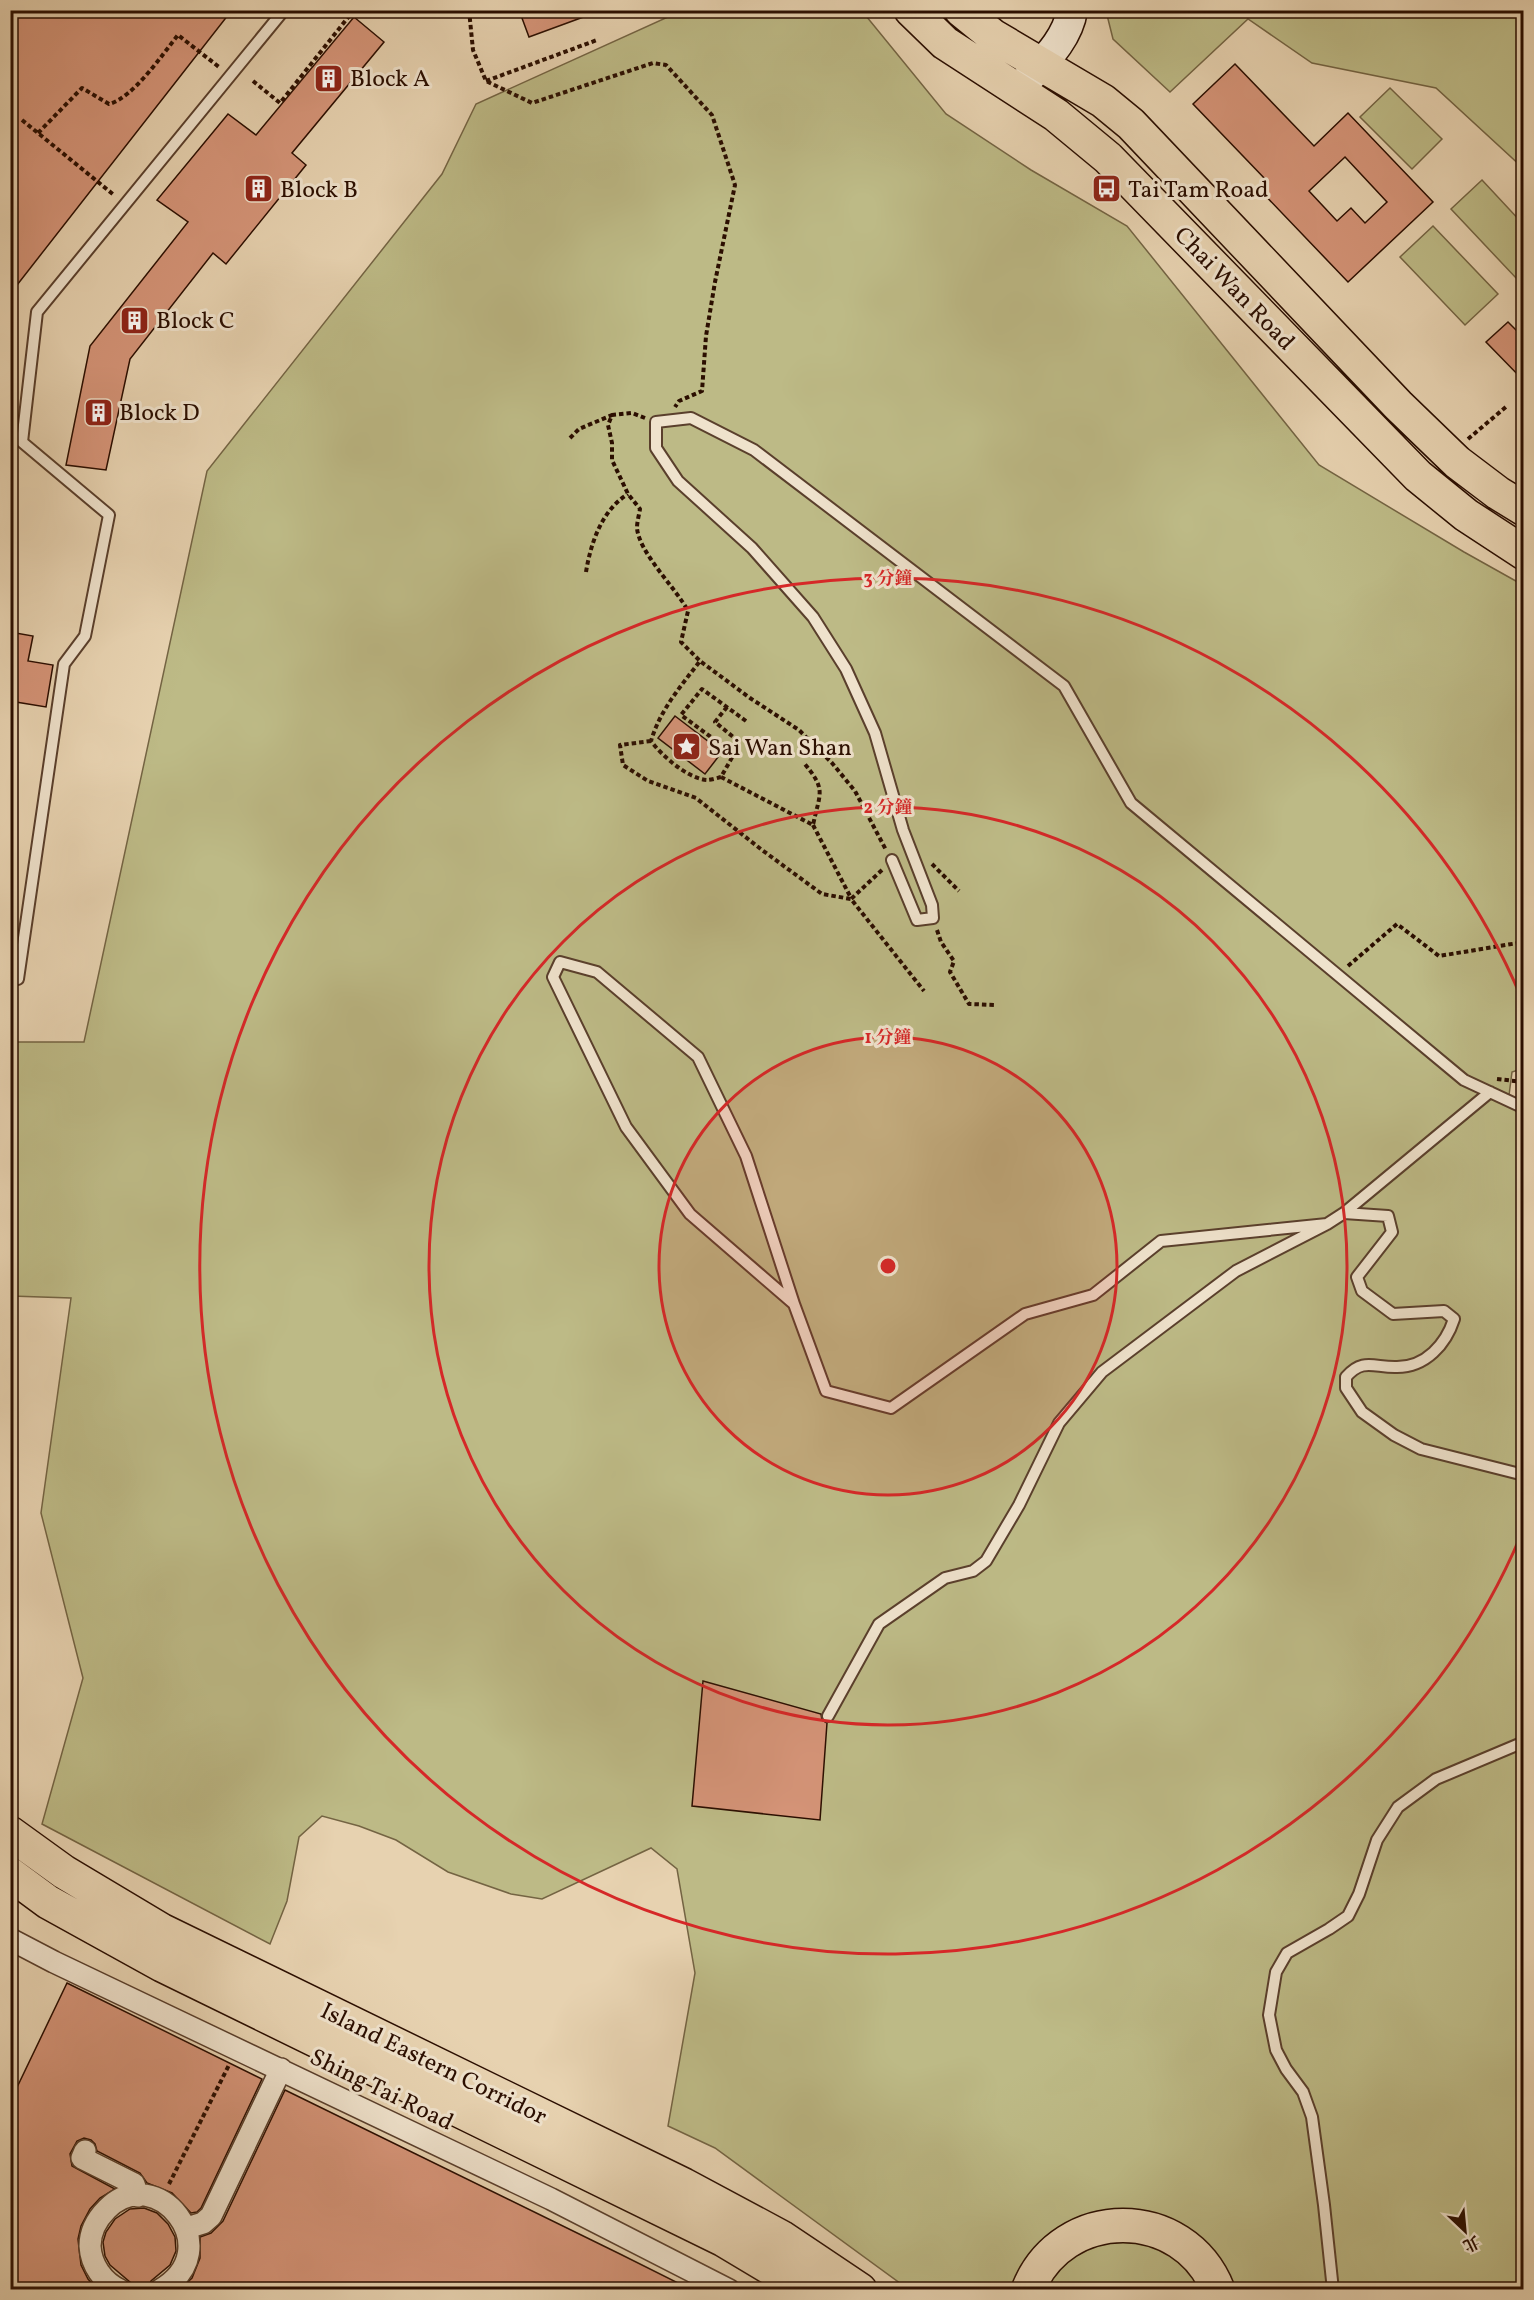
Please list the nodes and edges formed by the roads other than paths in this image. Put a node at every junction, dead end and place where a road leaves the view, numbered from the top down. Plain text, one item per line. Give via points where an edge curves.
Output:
1 (285, 10) edge
2 (911, 10) edge
3 (961, 10) edge
4 (1072, 10) edge
5 (1041, 65) junction
6 (1018, 89) junction
7 (1524, 509) edge
8 (1524, 553) edge
9 (892, 860) road end
10 (18, 979) dead end
11 (1490, 1092) junction
12 (1524, 1108) edge
13 (1344, 1213) junction
14 (1327, 1224) junction
15 (794, 1304) junction
16 (1524, 1475) edge
17 (828, 1716) dead end
18 (1524, 1742) edge
19 (10, 1833) edge
20 (10, 1874) edge
21 (10, 1939) edge
22 (280, 2069) junction
23 (85, 2151) dead end
24 (138, 2196) junction
25 (187, 2228) junction
26 (807, 2277) edge
27 (1030, 2285) edge
28 (120, 2289) edge
29 (160, 2289) edge
30 (729, 2289) edge
31 (860, 2289) edge
32 (1218, 2289) edge
33 (1333, 2289) edge

1 - 10 lane via 37,312 22,442 109,515 86,636 64,664
2 - 6 main road, Chai Wan Road via 945,43
3 - 5 main road, Chai Wan Road via 993,36
4 - 5 main road via 1061,39
5 - 6 main road
5 - 7 main road, Chai Wan Road via 1103,101 1131,124 1423,430 1470,473
6 - 8 main road, Chai Wan Road via 1074,129 1131,180 1418,476 1466,515
9 - 11 lane via 917,920 933,918 875,733 846,669 813,617 752,548 678,481 656,448 661,422 691,418 754,450 1064,686 1131,803 1464,1080
11 - 12 lane
11 - 13 lane
13 - 14 lane
13 - 16 lane via 1388,1216 1392,1232 1357,1276 1362,1291 1393,1314 1444,1311 1454,1319 1449,1335 1437,1350 1417,1363 1398,1368 1363,1364 1352,1370 1346,1377 1346,1388 1362,1412 1421,1449
14 - 15 lane via 1161,1241 1093,1295 1025,1314 891,1408 826,1391
14 - 17 lane via 1236,1271 1102,1372 1059,1423 986,1561 973,1571 945,1578 879,1624
15 - 15 lane via 690,1214 626,1127 553,977 560,963 597,972 698,1057 746,1156
18 - 33 lane via 1436,1779 1398,1806 1377,1840 1348,1916 1287,1953 1276,1972 1269,2015 1276,2050 1303,2092 1312,2117
19 - 26 main road, Island Eastern Corridor via 64,1872 161,1930 739,2214
20 - 26 main road, Island Eastern Corridor via 48,1902 162,1965
21 - 22 street, Shing Tai Road
22 - 25 street via 211,2216
22 - 30 street, Shing Tai Road
23 - 24 street via 82,2158 134,2184
24 - 25 street via 161,2200 172,2207
24 - 28 street via 110,2206 92,2232 93,2262 101,2276
25 - 29 street via 188,2258 181,2272
26 - 31 main road, Island Eastern Corridor
27 - 32 main road via 1049,2256 1072,2238 1098,2228 1138,2226 1160,2230 1190,2248

